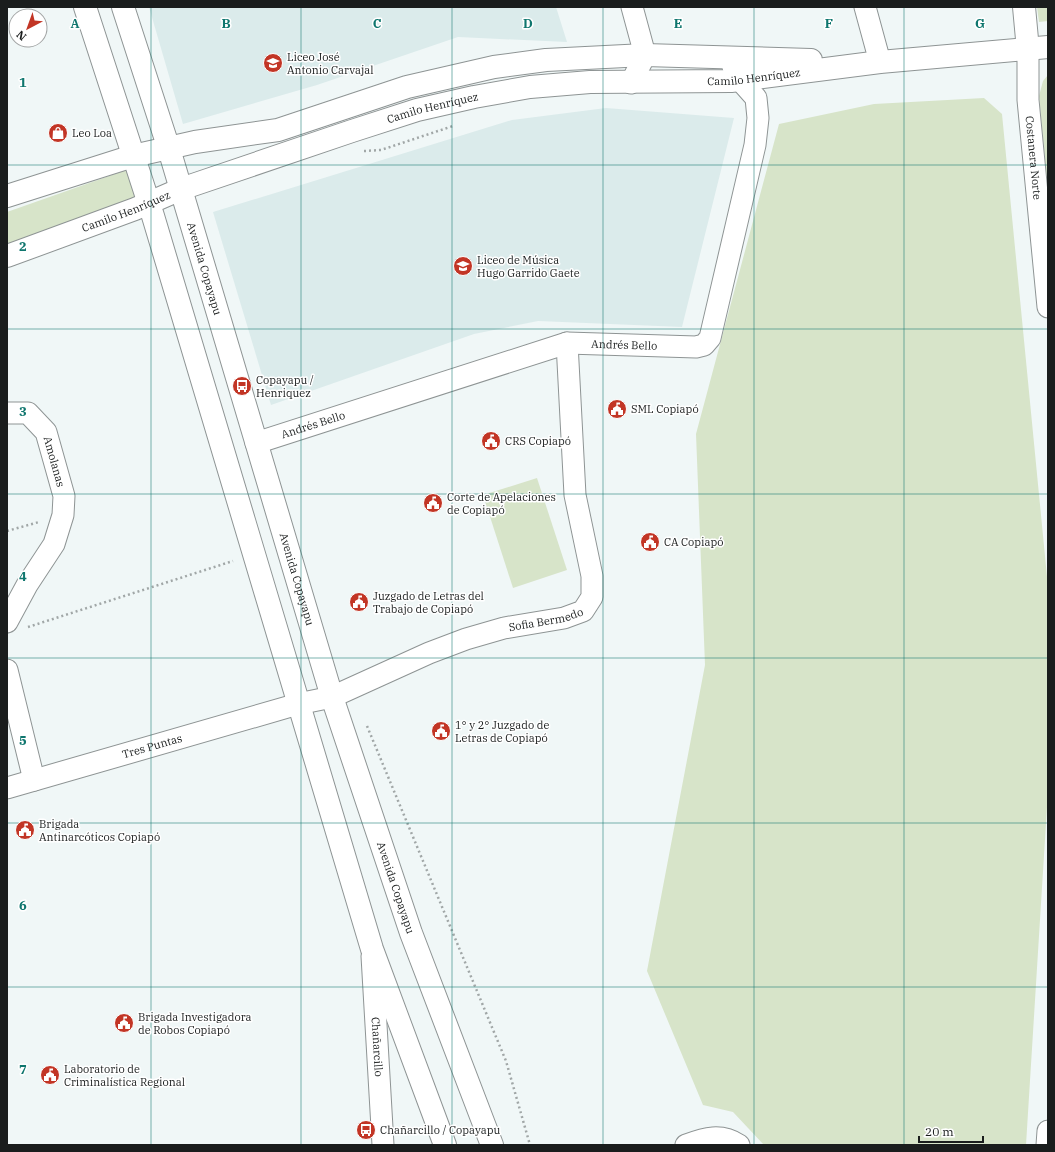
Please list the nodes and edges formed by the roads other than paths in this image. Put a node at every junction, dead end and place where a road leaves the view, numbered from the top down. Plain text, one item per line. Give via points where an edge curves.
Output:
1 (85, 7) edge
2 (123, 7) edge
3 (632, 7) edge
4 (865, 7) edge
5 (1024, 7) edge
6 (1038, 48) edge
7 (645, 55) junction
8 (728, 58) junction
9 (880, 62) junction
10 (740, 80) junction
11 (631, 83) junction
12 (169, 149) junction
13 (133, 156) junction
14 (181, 188) junction
15 (7, 196) edge
16 (149, 203) junction
17 (7, 256) edge
18 (1048, 307) edge
19 (567, 343) junction
20 (7, 413) edge
21 (256, 443) junction
22 (14, 626) edge
23 (7, 670) edge
24 (332, 697) junction
25 (298, 704) junction
26 (34, 780) junction
27 (7, 788) edge
28 (372, 949) junction
29 (1048, 1130) edge
30 (383, 1145) edge
31 (445, 1145) edge
32 (492, 1145) edge
33 (686, 1145) edge
34 (739, 1145) edge
35 (1047, 1145) edge

1 - 13 main road
2 - 12 main road, Avenida Copayapu
3 - 7 street
4 - 9 street
5 - 6 main road, Costanera Norte
6 - 9 main road, Camilo Henríquez
6 - 18 street, Costanera Norte via 1028,100
7 - 8 main road, Camilo Henríquez
7 - 11 street
7 - 12 main road, Camilo Henríquez via 554,60 494,67 407,87 278,130 195,142
8 - 9 main road, Camilo Henríquez
8 - 10 street, Andrés Bello
9 - 10 main road, Camilo Henríquez
10 - 11 main road, Camilo Henríquez
10 - 19 street, Andrés Bello via 756,98 758,118 755,145 710,338 704,345 696,347
11 - 14 main road, Camilo Henríquez via 590,82 530,87 424,108
12 - 13 main road, Camilo Henríquez
12 - 14 main road, Avenida Copayapu
13 - 15 main road, Camilo Henríquez
13 - 16 main road
14 - 16 main road, Camilo Henríquez
14 - 21 main road, Avenida Copayapu
16 - 17 main road, Camilo Henríquez
16 - 25 main road
19 - 21 street, Andrés Bello
19 - 24 street, Sofia Bermedo via 575,495 592,576 592,597 583,611 564,618 504,628 466,639
20 - 22 street, Amolanas via 28,413 46,432 64,496 63,515 54,544 27,585
21 - 24 main road, Avenida Copayapu
23 - 26 street
24 - 25 street, Sofia Bermedo
24 - 32 main road, Avenida Copayapu via 411,932
25 - 26 street, Tres Puntas
25 - 28 main road
26 - 27 street, Tres Puntas
28 - 30 street, Chañarcillo
28 - 31 main road
29 - 35 street
33 - 34 street via 715,1137 731,1140

